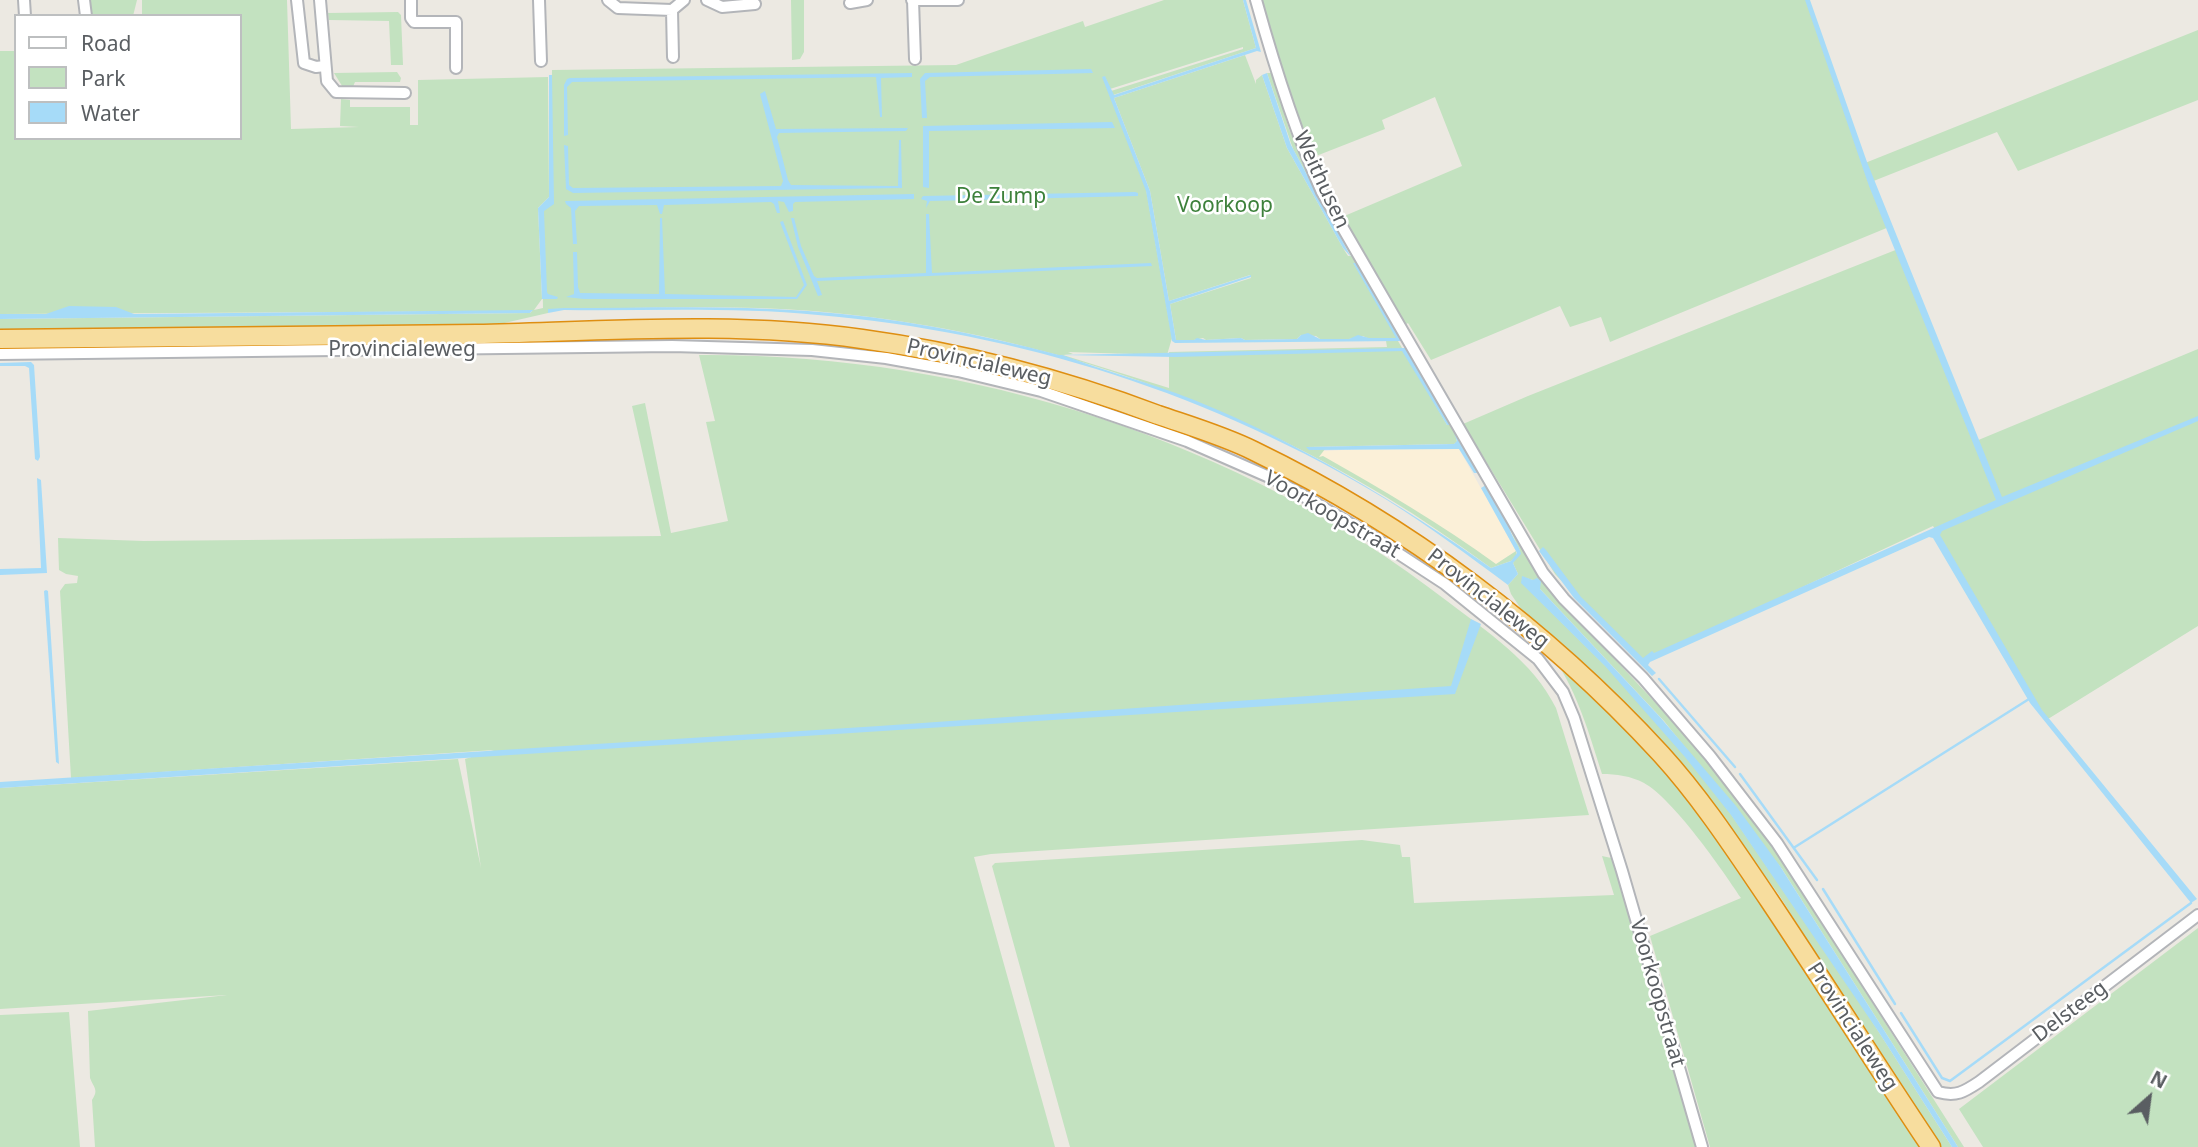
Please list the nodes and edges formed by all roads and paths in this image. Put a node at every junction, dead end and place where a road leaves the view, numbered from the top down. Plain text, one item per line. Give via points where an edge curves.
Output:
1 (297, 0) edge
2 (320, 0) edge
3 (411, 0) edge
4 (539, 0) edge
5 (608, 0) edge
6 (684, 0) edge
7 (708, 0) edge
8 (867, 0) edge
9 (912, 0) edge
10 (958, 0) edge
11 (1256, 0) edge
12 (850, 3) dead end
13 (755, 4) dead end
14 (672, 10) junction
15 (673, 57) dead end
16 (915, 60) dead end
17 (541, 61) dead end
18 (325, 66) junction
19 (456, 68) dead end
20 (405, 93) dead end
21 (0, 339) edge
22 (0, 354) edge
23 (846, 354) joint
24 (2198, 915) edge
25 (1938, 1092) joint
26 (1702, 1147) edge
27 (1931, 1147) edge

1 - 18 street via 304,63
2 - 18 street
3 - 19 street via 414,22 456,22
4 - 17 street
5 - 14 street via 618,8
6 - 14 street
7 - 13 street via 722,7
8 - 12 street
9 - 10 street
9 - 16 street
11 - 25 street, Weithusen via 1317,181 1544,573 1643,678 1777,842
14 - 15 street
18 - 20 street via 327,81 336,92
21 - 27 highway, Provincialeweg via 695,329 839,336 947,352 1045,377 1251,449 1376,517 1454,570 1587,679 1664,757 1722,830
22 - 23 street, Provincialeweg via 672,346
23 - 26 street, Voorkoopstraat via 958,371 1041,391 1187,442 1276,480 1445,584 1538,659 1563,692 1574,718
24 - 25 street, Delsteeg via 1979,1082 1961,1094

